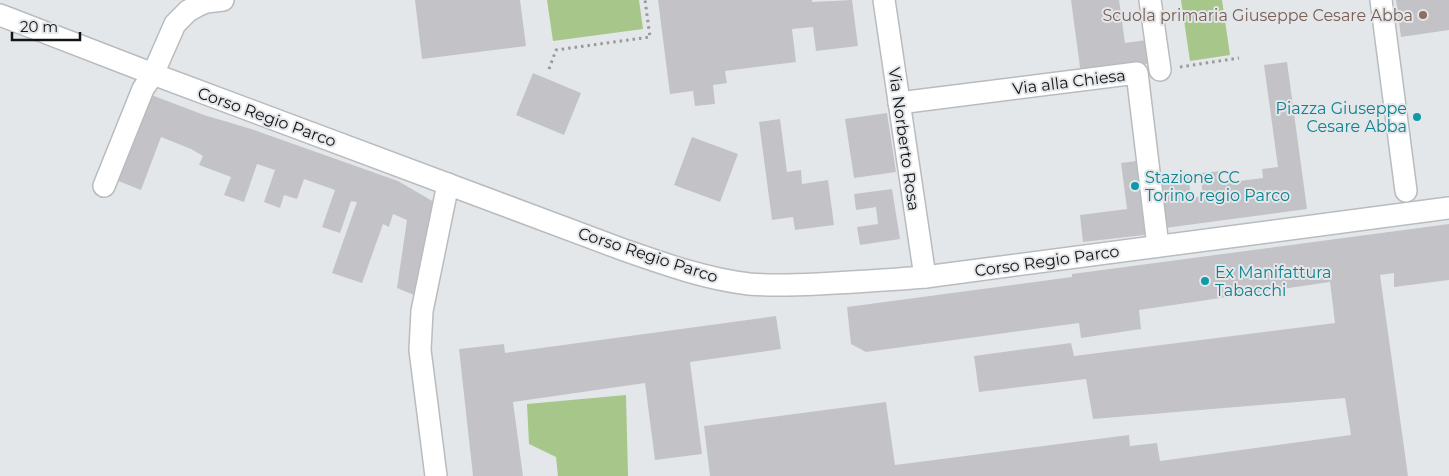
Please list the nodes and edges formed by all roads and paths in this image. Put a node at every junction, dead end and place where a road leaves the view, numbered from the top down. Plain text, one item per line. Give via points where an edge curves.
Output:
1 (223, 0) edge
2 (645, 0) edge
3 (884, 0) edge
4 (1150, 0) edge
5 (1381, 0) edge
6 (0, 15) edge
7 (1239, 58) dead end
8 (549, 68) dead end
9 (1160, 70) joint
10 (153, 74) junction
11 (899, 104) junction
12 (448, 184) junction
13 (104, 186) dead end
14 (1406, 191) dead end
15 (1449, 208) edge
16 (1158, 246) junction
17 (925, 277) junction
18 (436, 476) edge

1 - 10 street via 206,2 181,17
2 - 8 path via 650,37 556,50
3 - 11 street, Via Norberto Rosa
4 - 9 street
5 - 14 street
6 - 10 street, Corso Regio Parco
7 - 9 path
10 - 12 street, Corso Regio Parco
10 - 13 street via 143,89
11 - 16 street, Via alla Chiesa via 1137,73
11 - 17 street, Via Norberto Rosa
12 - 17 street, Corso Regio Parco via 624,250 716,279 787,285
12 - 18 street via 422,311 420,350
15 - 16 street, Corso Regio Parco
16 - 17 street, Corso Regio Parco

